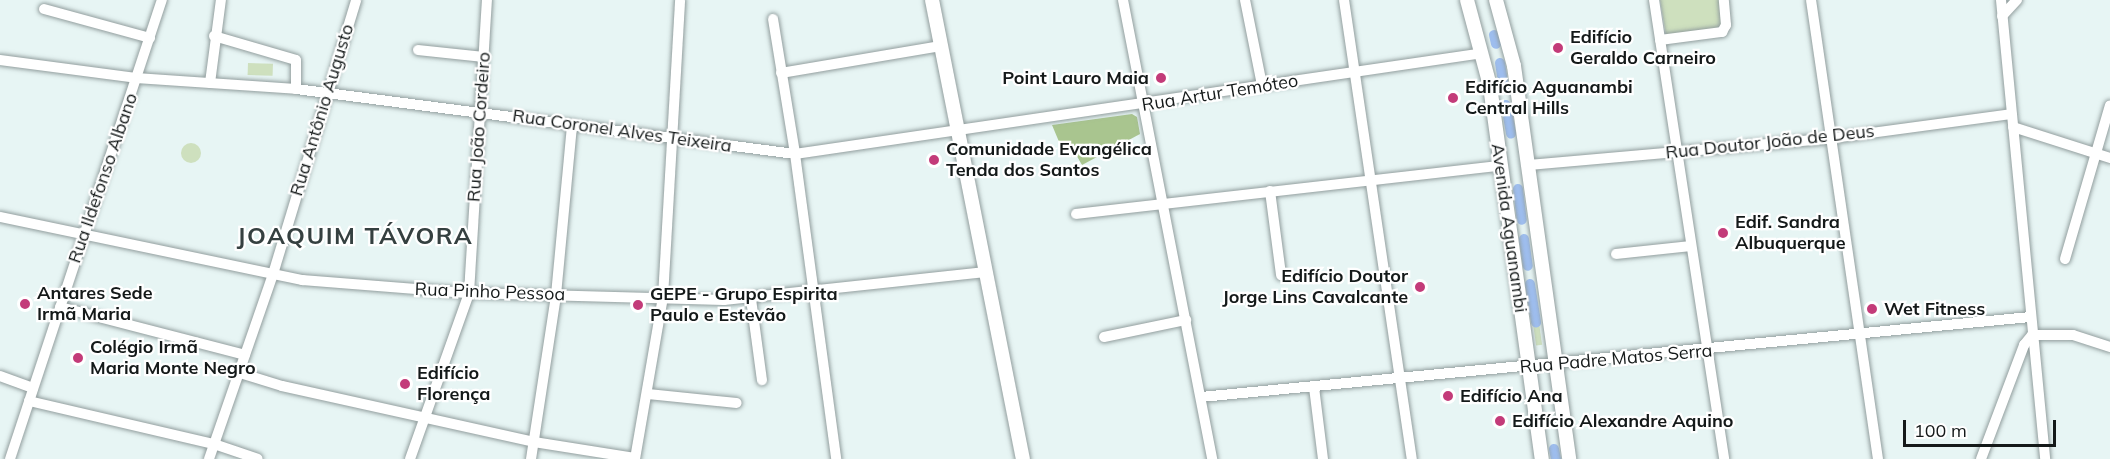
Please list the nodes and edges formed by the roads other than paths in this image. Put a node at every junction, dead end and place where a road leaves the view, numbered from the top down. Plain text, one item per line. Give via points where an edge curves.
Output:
1 (162, 0) edge
2 (221, 0) edge
3 (356, 0) edge
4 (488, 0) edge
5 (680, 0) edge
6 (932, 0) edge
7 (1123, 0) edge
8 (1245, 0) edge
9 (1344, 0) edge
10 (1467, 0) edge
11 (1496, 0) edge
12 (1654, 0) edge
13 (1724, 0) edge
14 (1811, 0) edge
15 (2001, 0) edge
16 (2017, 0) edge
17 (44, 9) dead end
18 (2002, 16) junction
19 (773, 18) dead end
20 (214, 36) junction
21 (150, 38) junction
22 (1660, 40) junction
23 (941, 46) junction
24 (418, 50) dead end
25 (1484, 53) junction
26 (484, 57) junction
27 (0, 60) edge
28 (1355, 71) junction
29 (781, 74) junction
30 (136, 78) junction
31 (210, 83) junction
32 (1262, 85) junction
33 (296, 89) junction
34 (326, 94) junction
35 (1144, 105) junction
36 (2110, 105) edge
37 (480, 112) junction
38 (2011, 114) junction
39 (572, 125) junction
40 (2013, 127) junction
41 (957, 133) junction
42 (1834, 138) junction
43 (674, 140) junction
44 (1676, 151) junction
45 (2093, 152) junction
46 (795, 154) junction
47 (2110, 158) edge
48 (1528, 165) junction
49 (1500, 166) junction
50 (1368, 180) junction
51 (1270, 191) junction
52 (1164, 203) junction
53 (1076, 214) dead end
54 (0, 217) edge
55 (84, 232) junction
56 (1691, 246) junction
57 (1616, 254) dead end
58 (2065, 259) dead end
59 (986, 272) junction
60 (273, 274) junction
61 (1281, 275) dead end
62 (468, 293) junction
63 (813, 293) junction
64 (556, 295) junction
65 (663, 297) junction
66 (751, 299) junction
67 (60, 307) junction
68 (2030, 317) junction
69 (1186, 320) junction
70 (1861, 334) junction
71 (1104, 336) dead end
72 (2032, 336) junction
73 (2110, 347) edge
74 (1707, 351) junction
75 (245, 355) junction
76 (1556, 365) junction
77 (1529, 367) junction
78 (240, 373) junction
79 (0, 375) edge
80 (1400, 377) junction
81 (762, 380) dead end
82 (1314, 387) junction
83 (33, 388) junction
84 (648, 394) junction
85 (1201, 397) junction
86 (29, 401) junction
87 (737, 403) dead end
88 (425, 417) junction
89 (534, 442) junction
90 (214, 444) junction
91 (10, 459) edge
92 (209, 459) edge
93 (258, 459) edge
94 (410, 459) edge
95 (531, 459) edge
96 (635, 459) edge
97 (830, 459) edge
98 (836, 459) edge
99 (1023, 459) edge
100 (1212, 459) edge
101 (1323, 459) edge
102 (1412, 459) edge
103 (1542, 459) edge
104 (1569, 459) edge
105 (1724, 459) edge
106 (1878, 459) edge
107 (1981, 459) edge
108 (2045, 459) edge

1 - 21 street, Rua Ildefonso Albano
2 - 20 street
3 - 34 street, Rua Antônio Augusto
4 - 26 street, Rua João Cordeiro
5 - 43 street
6 - 23 main road
7 - 35 street
8 - 32 street
9 - 28 street
10 - 25 main road, Avenida Aguanambi
11 - 48 main road, Avenida Aguanambi via 1514,66
12 - 22 street
13 - 22 street via 1726,25 1722,32
14 - 42 street
15 - 18 street
16 - 18 street
17 - 21 street
18 - 38 street
19 - 29 street
20 - 31 street
20 - 33 street via 296,60
21 - 30 street, Rua Ildefonso Albano
22 - 44 street
23 - 29 street
23 - 41 main road
24 - 26 street
25 - 28 street, Rua Artur Temóteo
25 - 49 main road, Avenida Aguanambi
26 - 37 street, Rua João Cordeiro
27 - 30 street, Rua Coronel Alves Teixeira
28 - 32 street, Rua Artur Temóteo
28 - 50 street
29 - 46 street
30 - 31 street, Rua Coronel Alves Teixeira
30 - 55 street, Rua Ildefonso Albano
31 - 33 street, Rua Coronel Alves Teixeira
32 - 35 street, Rua Artur Temóteo
33 - 34 street, Rua Coronel Alves Teixeira
34 - 37 street, Rua Coronel Alves Teixeira
34 - 60 street, Rua Antônio Augusto
35 - 41 street, Rua Artur Temóteo
35 - 52 street
36 - 45 street
37 - 39 street, Rua Coronel Alves Teixeira
37 - 62 street, Rua João Cordeiro
38 - 40 street
38 - 42 street, Rua Doutor João de Deus
39 - 43 street, Rua Coronel Alves Teixeira
39 - 64 street
40 - 45 street
40 - 68 street
41 - 46 street, Rua Coronel Alves Teixeira
41 - 59 main road
42 - 44 street, Rua Doutor João de Deus
42 - 70 street
43 - 46 street, Rua Coronel Alves Teixeira
43 - 65 street
44 - 48 street, Rua Doutor João de Deus
44 - 56 street
45 - 47 street
45 - 58 street
46 - 63 street
48 - 76 main road, Avenida Aguanambi
49 - 50 street
49 - 77 main road, Avenida Aguanambi
50 - 51 street
50 - 80 street
51 - 52 street
51 - 61 street
52 - 53 street
52 - 69 street
54 - 55 street, Rua Pinho Pessoa
55 - 60 street, Rua Pinho Pessoa
55 - 67 street, Rua Ildefonso Albano
56 - 57 street
56 - 74 street
59 - 63 street, Rua Pinho Pessoa
59 - 99 main road
60 - 62 street, Rua Pinho Pessoa via 327,283
60 - 75 street, Rua Antônio Augusto
62 - 64 street, Rua Pinho Pessoa
62 - 88 street, Rua João Cordeiro
63 - 66 street, Rua Pinho Pessoa
63 - 98 street
64 - 65 street, Rua Pinho Pessoa
64 - 89 street
65 - 66 street, Rua Pinho Pessoa
65 - 84 street
66 - 81 street
67 - 75 street
67 - 83 street, Rua Ildefonso Albano
68 - 70 street, Rua Padre Matos Serra
68 - 72 street
69 - 71 street
69 - 85 street
70 - 74 street, Rua Padre Matos Serra
70 - 106 street
72 - 73 street via 2073,335
72 - 107 street via 2024,345
72 - 108 street
74 - 76 street, Rua Padre Matos Serra
74 - 105 street
75 - 78 street, Rua Antônio Augusto
76 - 77 street, Rua Padre Matos Serra
76 - 104 main road, Avenida Aguanambi
77 - 80 street, Rua Padre Matos Serra
77 - 103 main road, Avenida Aguanambi
78 - 88 street
78 - 90 street, Rua Antônio Augusto
79 - 83 street
80 - 82 street, Rua Padre Matos Serra
80 - 102 street
82 - 85 street, Rua Padre Matos Serra
82 - 101 street
83 - 86 street, Rua Ildefonso Albano
84 - 87 street
84 - 96 street
85 - 100 street
86 - 90 street
86 - 91 street, Rua Ildefonso Albano
88 - 89 street
88 - 94 street, Rua João Cordeiro
89 - 95 street
89 - 96 street
90 - 92 street, Rua Antônio Augusto
90 - 93 street
97 - 98 street

